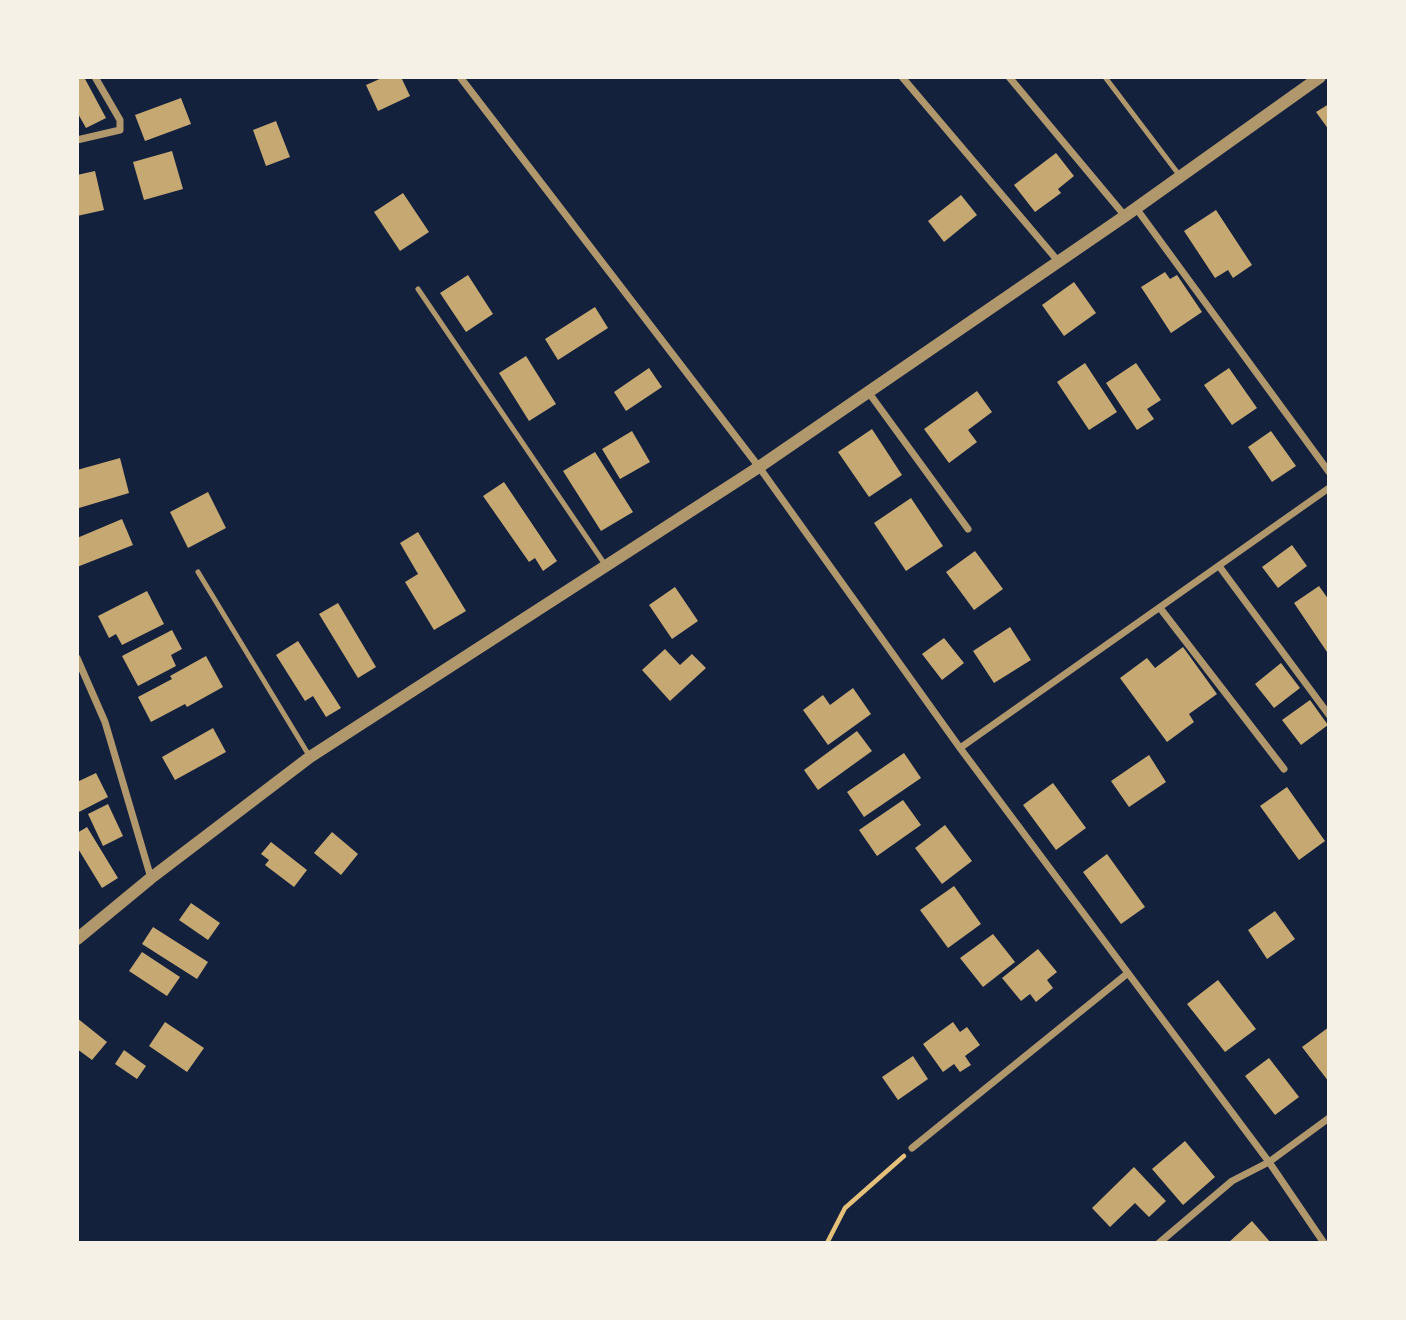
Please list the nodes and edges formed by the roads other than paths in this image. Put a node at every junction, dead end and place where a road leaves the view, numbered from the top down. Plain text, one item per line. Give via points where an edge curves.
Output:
1 (95, 77) edge
2 (460, 77) edge
3 (902, 77) edge
4 (1009, 77) edge
5 (1105, 77) edge
6 (1320, 77) edge
7 (1305, 81) edge
8 (77, 140) edge
9 (1180, 176) junction
10 (1131, 212) junction
11 (1058, 261) junction
12 (418, 289) dead end
13 (869, 393) junction
14 (759, 467) junction
15 (1329, 472) edge
16 (1329, 488) edge
17 (968, 529) dead end
18 (606, 566) junction
19 (1219, 566) junction
20 (198, 572) dead end
21 (1160, 608) junction
22 (77, 658) edge
23 (1329, 715) edge
24 (960, 748) junction
25 (310, 757) junction
26 (1283, 769) dead end
27 (151, 878) junction
28 (77, 939) edge
29 (1128, 973) junction
30 (1329, 1118) edge
31 (912, 1148) road end
32 (1269, 1162) junction
33 (1159, 1243) edge
34 (1324, 1243) edge

1 - 8 street via 120,120 120,130
2 - 14 street
3 - 11 street
4 - 10 street
5 - 9 lane
6 - 7 street
7 - 9 street
9 - 10 street
10 - 11 street
10 - 15 street
11 - 13 street
12 - 18 lane
13 - 14 street
13 - 17 street
14 - 18 street
14 - 24 street
16 - 19 street
18 - 25 street
19 - 21 street
19 - 23 street
20 - 25 lane
21 - 24 street
21 - 26 street
22 - 27 street via 105,722
24 - 29 street
25 - 27 street
27 - 28 street
29 - 31 street
29 - 32 street
30 - 32 street
32 - 33 street via 1232,1181
32 - 34 street

